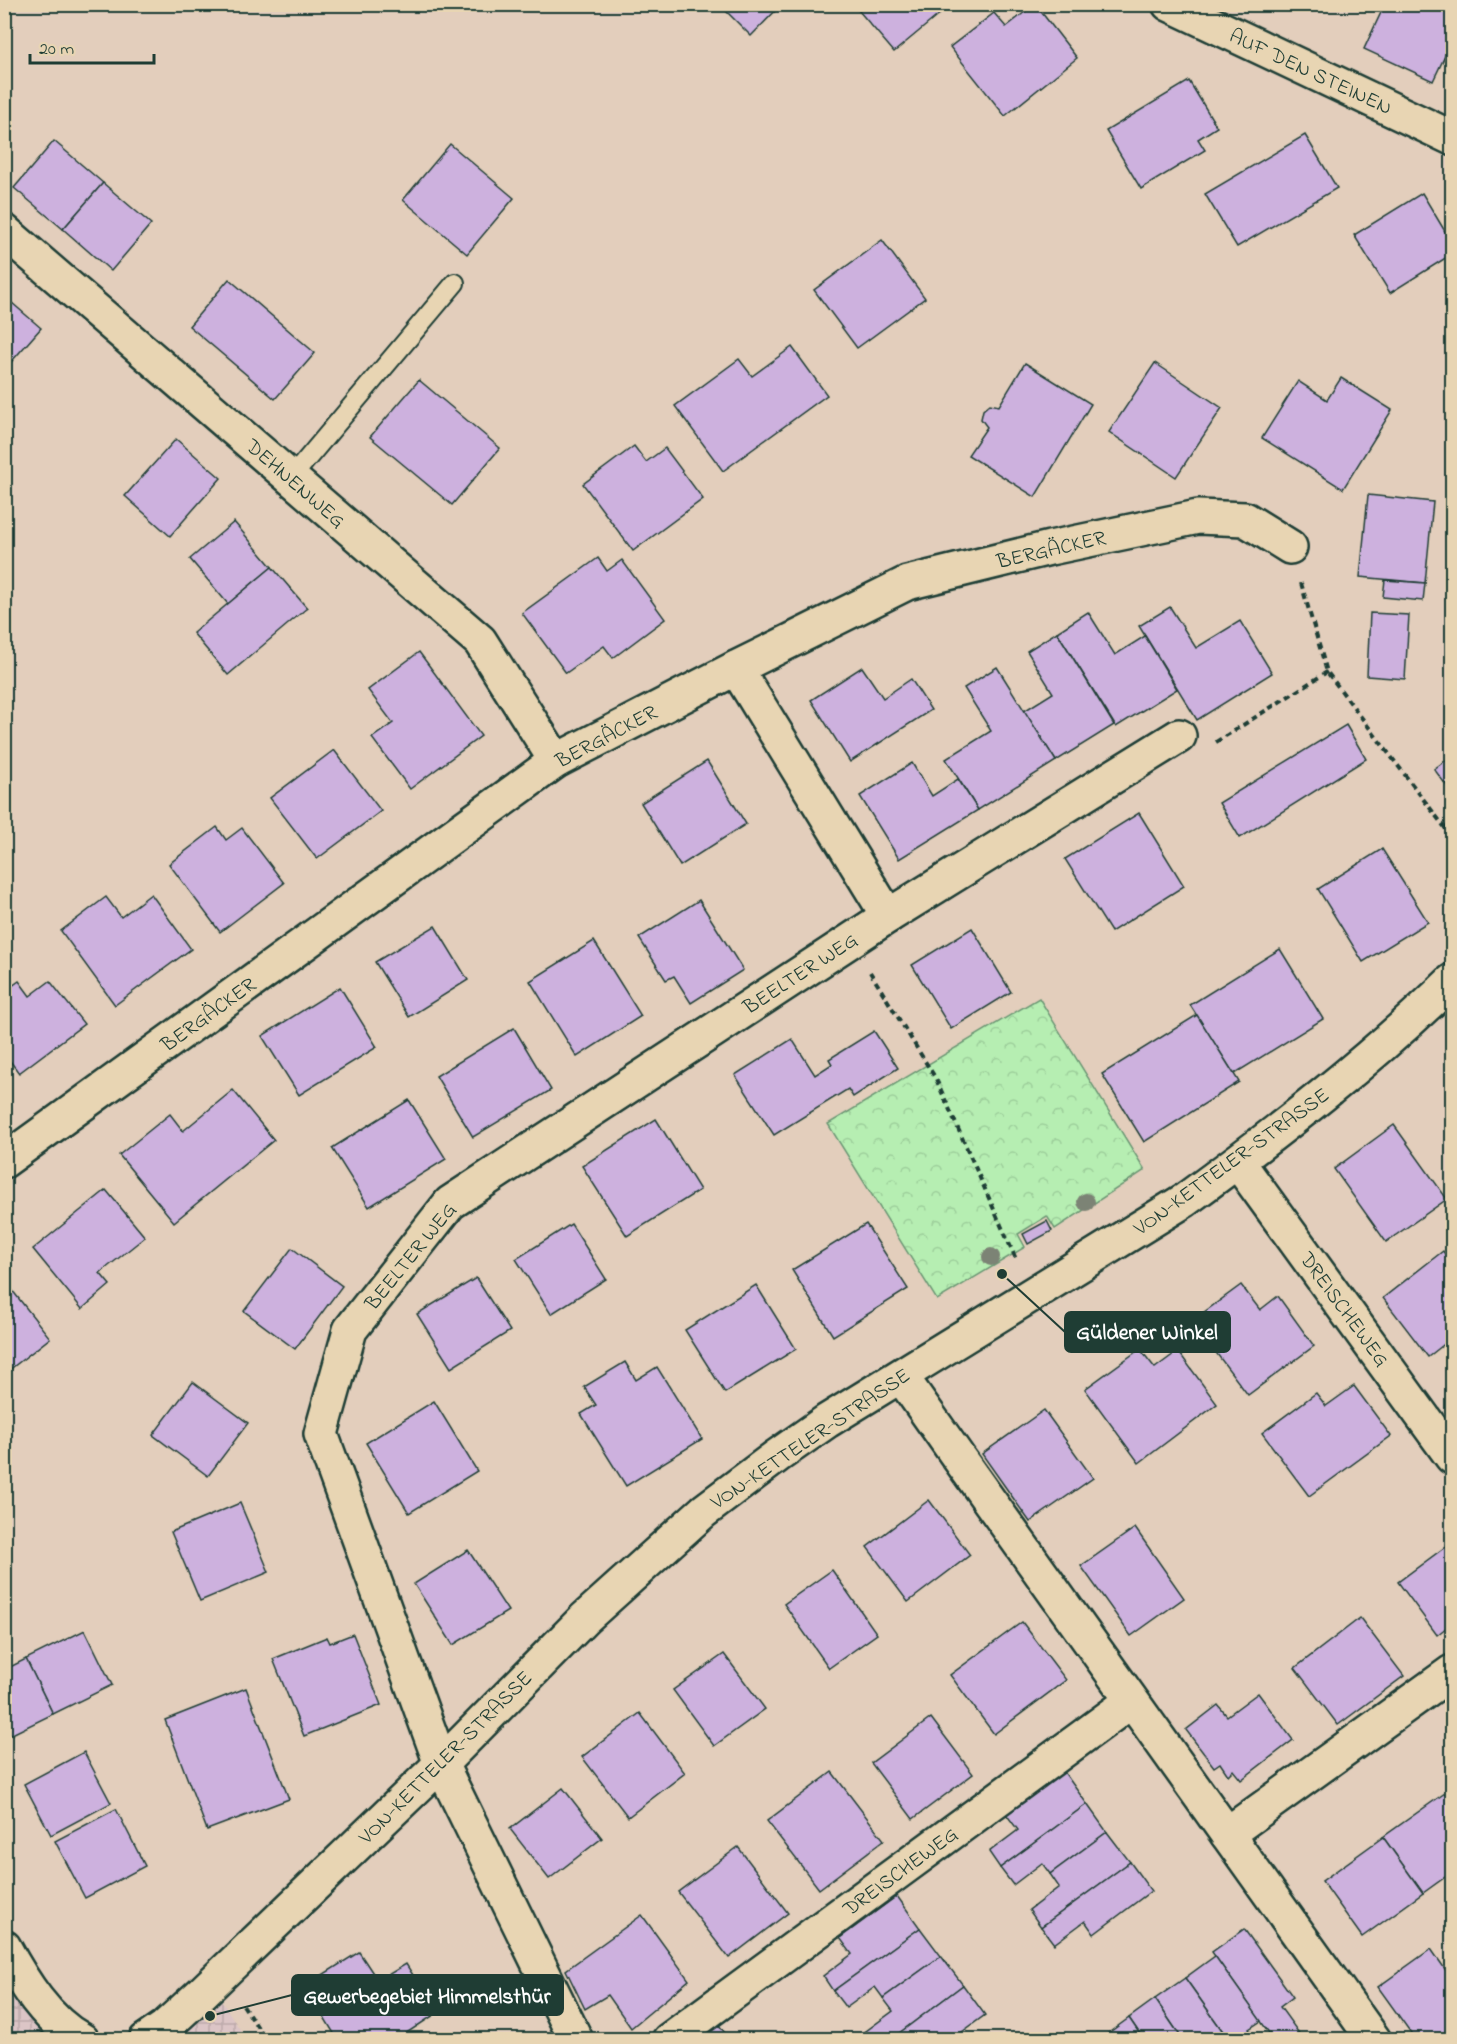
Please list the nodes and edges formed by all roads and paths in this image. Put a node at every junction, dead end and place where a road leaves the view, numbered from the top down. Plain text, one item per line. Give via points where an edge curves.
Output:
1 (1169, 4) edge
2 (1452, 138) edge
3 (4, 231) edge
4 (455, 283) dead end
5 (291, 478) junction
6 (1290, 547) joint
7 (736, 668) junction
8 (1327, 672) junction
9 (1179, 736) joint
10 (556, 761) junction
11 (1452, 837) edge
12 (888, 916) junction
13 (849, 940) junction
14 (1452, 981) edge
15 (4, 1161) edge
16 (1238, 1161) junction
17 (1034, 1294) junction
18 (901, 1376) junction
19 (1452, 1457) edge
20 (1452, 1671) edge
21 (1130, 1702) junction
22 (441, 1764) junction
23 (1227, 1834) junction
24 (4, 1947) edge
25 (1362, 2035) edge
26 (82, 2040) edge
27 (146, 2040) edge
28 (576, 2040) edge
29 (669, 2040) edge

1 - 2 street, AUF DEN STEINEN
3 - 5 street, DEHNENWEG
4 - 5 lane
5 - 10 street, DEHNENWEG via 480,641
6 - 7 street, BERGÄCKER via 1245,519 1198,517 1050,548 907,583
6 - 8 path
7 - 10 street, BERGÄCKER
7 - 12 street
8 - 9 path via 1208,747
8 - 11 path
9 - 12 street, BEELTER WEG
10 - 15 street, BERGÄCKER
12 - 13 street, BEELTER WEG
13 - 17 path via 936,1079
13 - 22 street, BEELTER WEG via 450,1203 350,1330 321,1434
14 - 16 street, VON-KETTELER-STRASSE via 1376,1051
16 - 17 street, VON-KETTELER-STRASSE via 1143,1227
16 - 19 street, DREISCHEWEG
17 - 18 street, VON-KETTELER-STRASSE
18 - 21 street
18 - 22 street, VON-KETTELER-STRASSE via 827,1421 704,1511 584,1619
20 - 23 street
21 - 23 street
21 - 29 street, DREISCHEWEG
22 - 27 street, VON-KETTELER-STRASSE via 180,2014
22 - 28 street, BEELTER WEG
23 - 25 street
24 - 26 street via 50,2015

